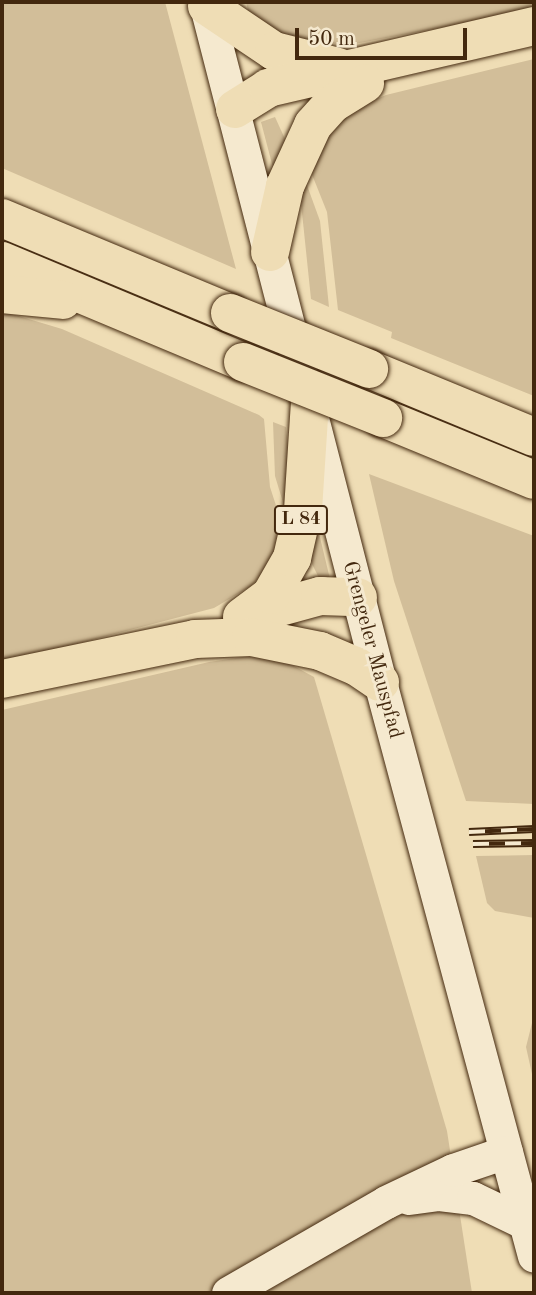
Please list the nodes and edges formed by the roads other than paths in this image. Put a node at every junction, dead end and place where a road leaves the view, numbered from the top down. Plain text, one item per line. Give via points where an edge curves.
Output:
1 (206, 4) edge
2 (534, 26) edge
3 (534, 42) edge
4 (358, 76) junction
5 (235, 109) junction
6 (2, 218) edge
7 (270, 252) junction
8 (2, 261) edge
9 (2, 294) edge
10 (110, 305) junction
11 (310, 402) junction
12 (525, 431) edge
13 (534, 480) edge
14 (358, 597) junction
15 (246, 627) junction
16 (2, 679) edge
17 (380, 682) junction
18 (506, 1152) junction
19 (386, 1202) junction
20 (525, 1223) junction
21 (534, 1256) edge
22 (228, 1293) edge

1 - 4 highway via 274,51
1 - 5 main road, Grengeler Mauspfad
2 - 4 highway
3 - 4 highway
4 - 5 highway via 268,88
4 - 7 highway via 313,125 285,186
5 - 7 main road, Grengeler Mauspfad
6 - 12 highway, bridge
7 - 11 main road, Grengeler Mauspfad
8 - 10 highway
9 - 10 highway
10 - 13 highway, bridge
11 - 14 main road, Grengeler Mauspfad
11 - 15 highway, L 84 via 303,510 292,558
14 - 15 highway via 317,622
14 - 17 main road, Grengeler Mauspfad
15 - 16 highway
15 - 17 highway via 320,651
17 - 18 main road, Grengeler Mauspfad
18 - 19 main road via 453,1170
18 - 20 main road, Grengeler Mauspfad
19 - 20 main road via 462,1195 502,1208
19 - 22 main road
20 - 21 main road, Grengeler Mauspfad

